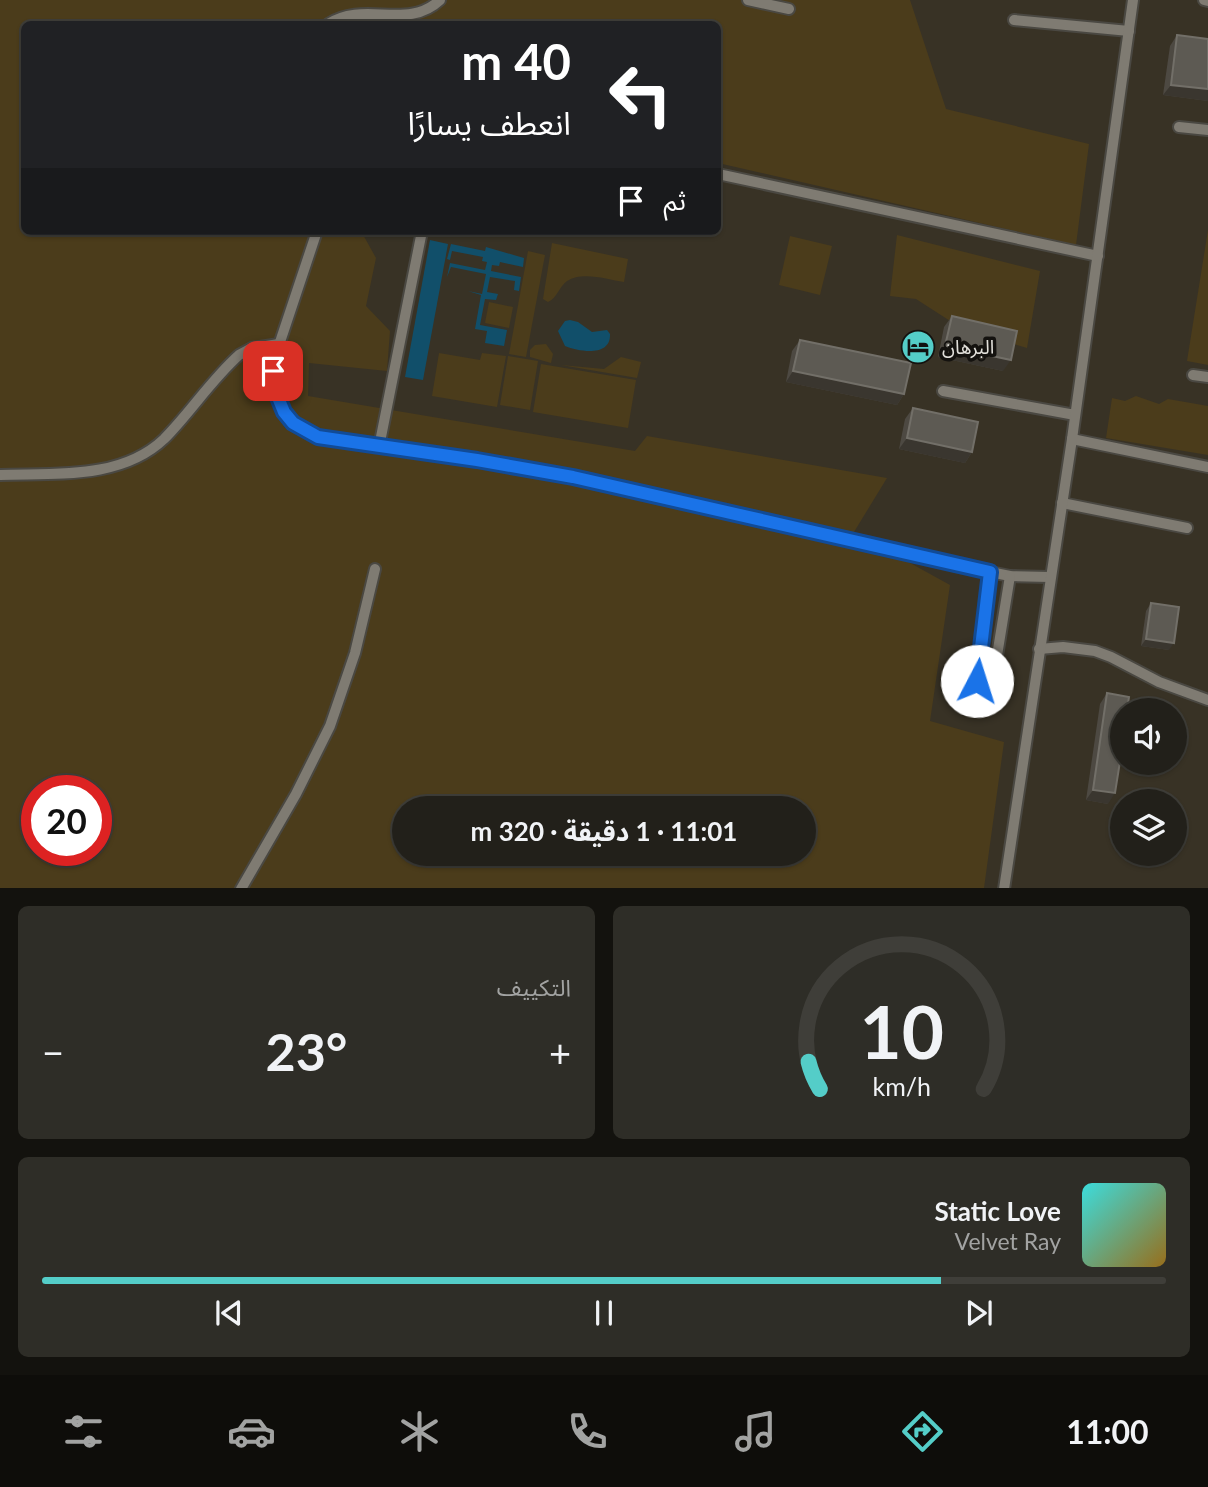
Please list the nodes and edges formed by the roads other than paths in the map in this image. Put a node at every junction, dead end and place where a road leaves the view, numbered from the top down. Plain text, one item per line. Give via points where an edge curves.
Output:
1 (440, 0) edge
2 (748, 0) edge
3 (1133, 0) edge
4 (789, 9) dead end
5 (1014, 20) dead end
6 (334, 21) edge
7 (1129, 31) junction
8 (1179, 127) dead end
9 (1208, 131) edge
10 (721, 175) edge
11 (316, 235) edge
12 (421, 235) edge
13 (1098, 256) junction
14 (279, 344) junction
15 (1193, 375) dead end
16 (1208, 377) edge
17 (943, 391) dead end
18 (1075, 415) junction
19 (1072, 439) junction
20 (379, 447) junction
21 (1208, 467) edge
22 (0, 475) edge
23 (1062, 503) junction
24 (1187, 528) dead end
25 (375, 569) dead end
26 (990, 572) junction
27 (1010, 576) junction
28 (1050, 577) junction
29 (1039, 649) junction
30 (1208, 700) edge
31 (241, 888) edge
32 (1004, 888) edge

1 - 6 lane via 418,12 353,11
2 - 4 lane
3 - 7 lane
5 - 7 lane
7 - 13 lane
8 - 9 lane
10 - 13 lane
11 - 14 lane
12 - 20 lane
13 - 18 lane
14 - 20 lane via 273,385 293,423 318,437
14 - 22 lane via 239,355 162,441 127,462 87,471
15 - 16 lane
17 - 18 lane
18 - 19 lane
19 - 21 lane
19 - 23 lane
20 - 26 lane via 573,477
23 - 24 lane
23 - 28 lane
25 - 31 lane via 355,653 330,726
26 - 27 lane
26 - 27 lane via 975,677 983,686 993,680
27 - 28 lane
28 - 29 lane
29 - 30 lane via 1095,651
29 - 32 lane

